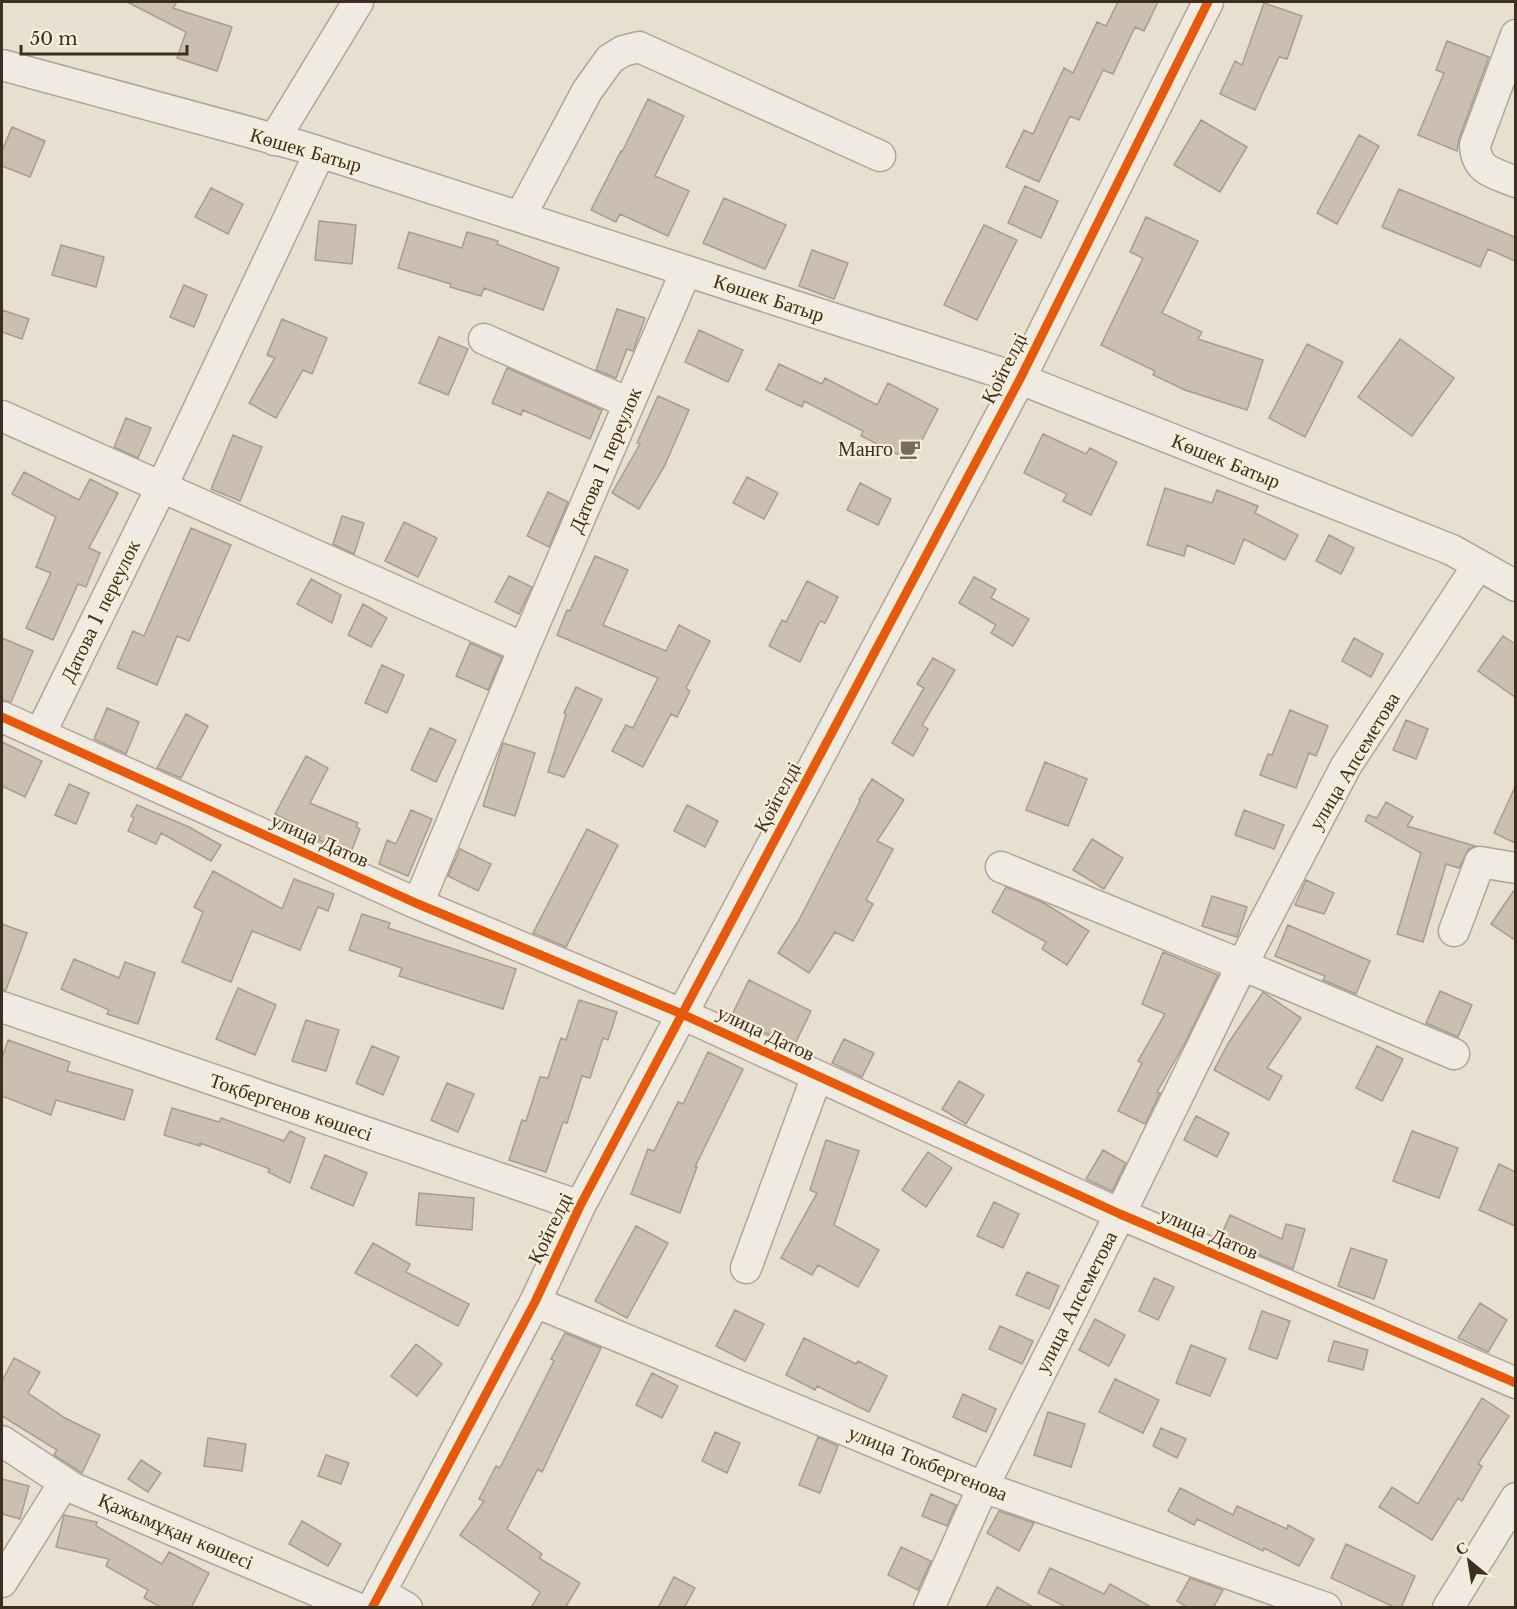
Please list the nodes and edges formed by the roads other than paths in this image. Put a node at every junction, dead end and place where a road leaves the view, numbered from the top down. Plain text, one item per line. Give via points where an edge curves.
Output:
1 (358, 2) edge
2 (1208, 2) edge
3 (1515, 35) edge
4 (2, 65) edge
5 (274, 140) junction
6 (320, 152) junction
7 (880, 156) dead end
8 (1515, 182) edge
9 (520, 217) junction
10 (686, 271) junction
11 (484, 339) dead end
12 (1020, 379) junction
13 (629, 403) junction
14 (2, 416) edge
15 (161, 488) junction
16 (1478, 565) junction
17 (1515, 586) edge
18 (525, 648) junction
19 (2, 717) edge
20 (40, 734) junction
21 (1001, 867) dead end
22 (1515, 868) edge
23 (418, 904) junction
24 (1454, 931) dead end
25 (1242, 965) junction
26 (2, 1008) edge
27 (681, 1014) junction
28 (1454, 1054) dead end
29 (816, 1076) junction
30 (580, 1206) junction
31 (1120, 1214) junction
32 (746, 1268) dead end
33 (535, 1302) junction
34 (1515, 1383) edge
35 (2, 1441) edge
36 (64, 1482) junction
37 (983, 1487) junction
38 (1515, 1498) edge
39 (2, 1582) edge
40 (370, 1603) edge
41 (407, 1608) edge
42 (929, 1608) edge
43 (1326, 1608) edge
44 (1448, 1608) edge

1 - 5 street
2 - 12 street, Қойгелді
3 - 8 street via 1475,145 1476,158 1485,170
4 - 5 street, Көшек Батыр
5 - 6 street, Көшек Батыр
6 - 9 street, Көшек Батыр
6 - 15 street, Датова 1 переулок
7 - 9 street via 639,47 610,59 587,91
9 - 10 street, Көшек Батыр
10 - 12 street, Көшек Батыр
10 - 13 street, Датова 1 переулок
11 - 13 street
12 - 16 street, Көшек Батыр via 1441,546
12 - 27 street, Қойгелді
13 - 18 street, Датова 1 переулок
14 - 15 street
15 - 18 street
15 - 20 street, Датова 1 переулок
16 - 17 street, Көшек Батыр
16 - 25 street, улица Апсеметова via 1346,766
18 - 23 street, Датова 1 переулок
19 - 20 street, улица Датов
20 - 23 street, улица Датов
21 - 25 street
22 - 24 street via 1480,862
23 - 27 street, улица Датов
25 - 28 street
25 - 31 street, улица Апсеметова
26 - 30 street, Тоқбергенов көшесі
27 - 29 street, улица Датов
27 - 30 street, Қойгелді
29 - 31 street, улица Датов
29 - 32 street
30 - 33 street, Қойгелді
31 - 34 street, улица Датов
31 - 37 street, улица Апсеметова
33 - 37 street, улица Токбергенова
33 - 40 street, Қойгелді
35 - 36 street, Қажымұқан көшесі
36 - 39 street
36 - 40 street, Қажымұқан көшесі
37 - 42 street, улица Апсеметова
37 - 43 street, улица Токбергенова
38 - 44 street
40 - 41 street, Қажымұқан көшесі

